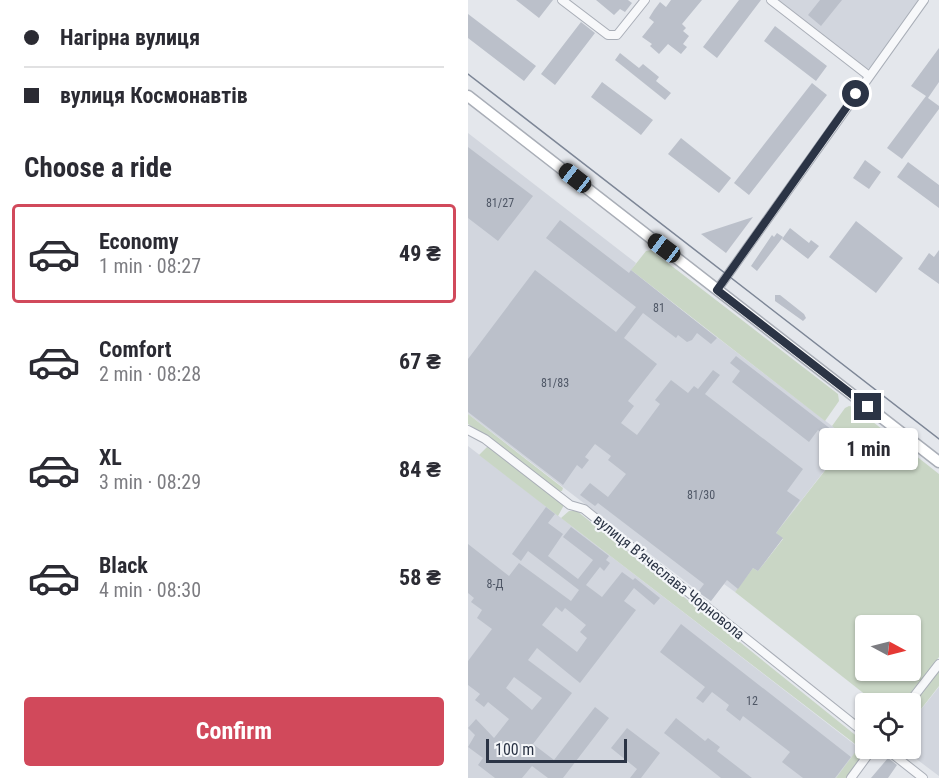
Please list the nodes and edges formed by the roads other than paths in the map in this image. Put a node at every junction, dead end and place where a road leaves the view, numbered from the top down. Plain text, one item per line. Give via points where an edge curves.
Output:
1 (562, 0) edge
2 (645, 0) edge
3 (771, 0) edge
4 (924, 0) edge
5 (869, 76) junction
6 (468, 96) edge
7 (717, 290) junction
8 (468, 430) edge
9 (939, 462) edge
10 (939, 664) edge
11 (917, 693) edge
12 (855, 725) edge
13 (865, 759) edge
14 (899, 759) edge
15 (850, 778) edge
16 (923, 778) edge

1 - 2 street via 608,35 617,35
3 - 5 street
4 - 5 street
5 - 7 street
6 - 7 main road
7 - 9 main road
8 - 12 street, вулиця Вʼячеслава Чорновола via 570,505 584,508
10 - 11 street
13 - 15 street
14 - 16 street

